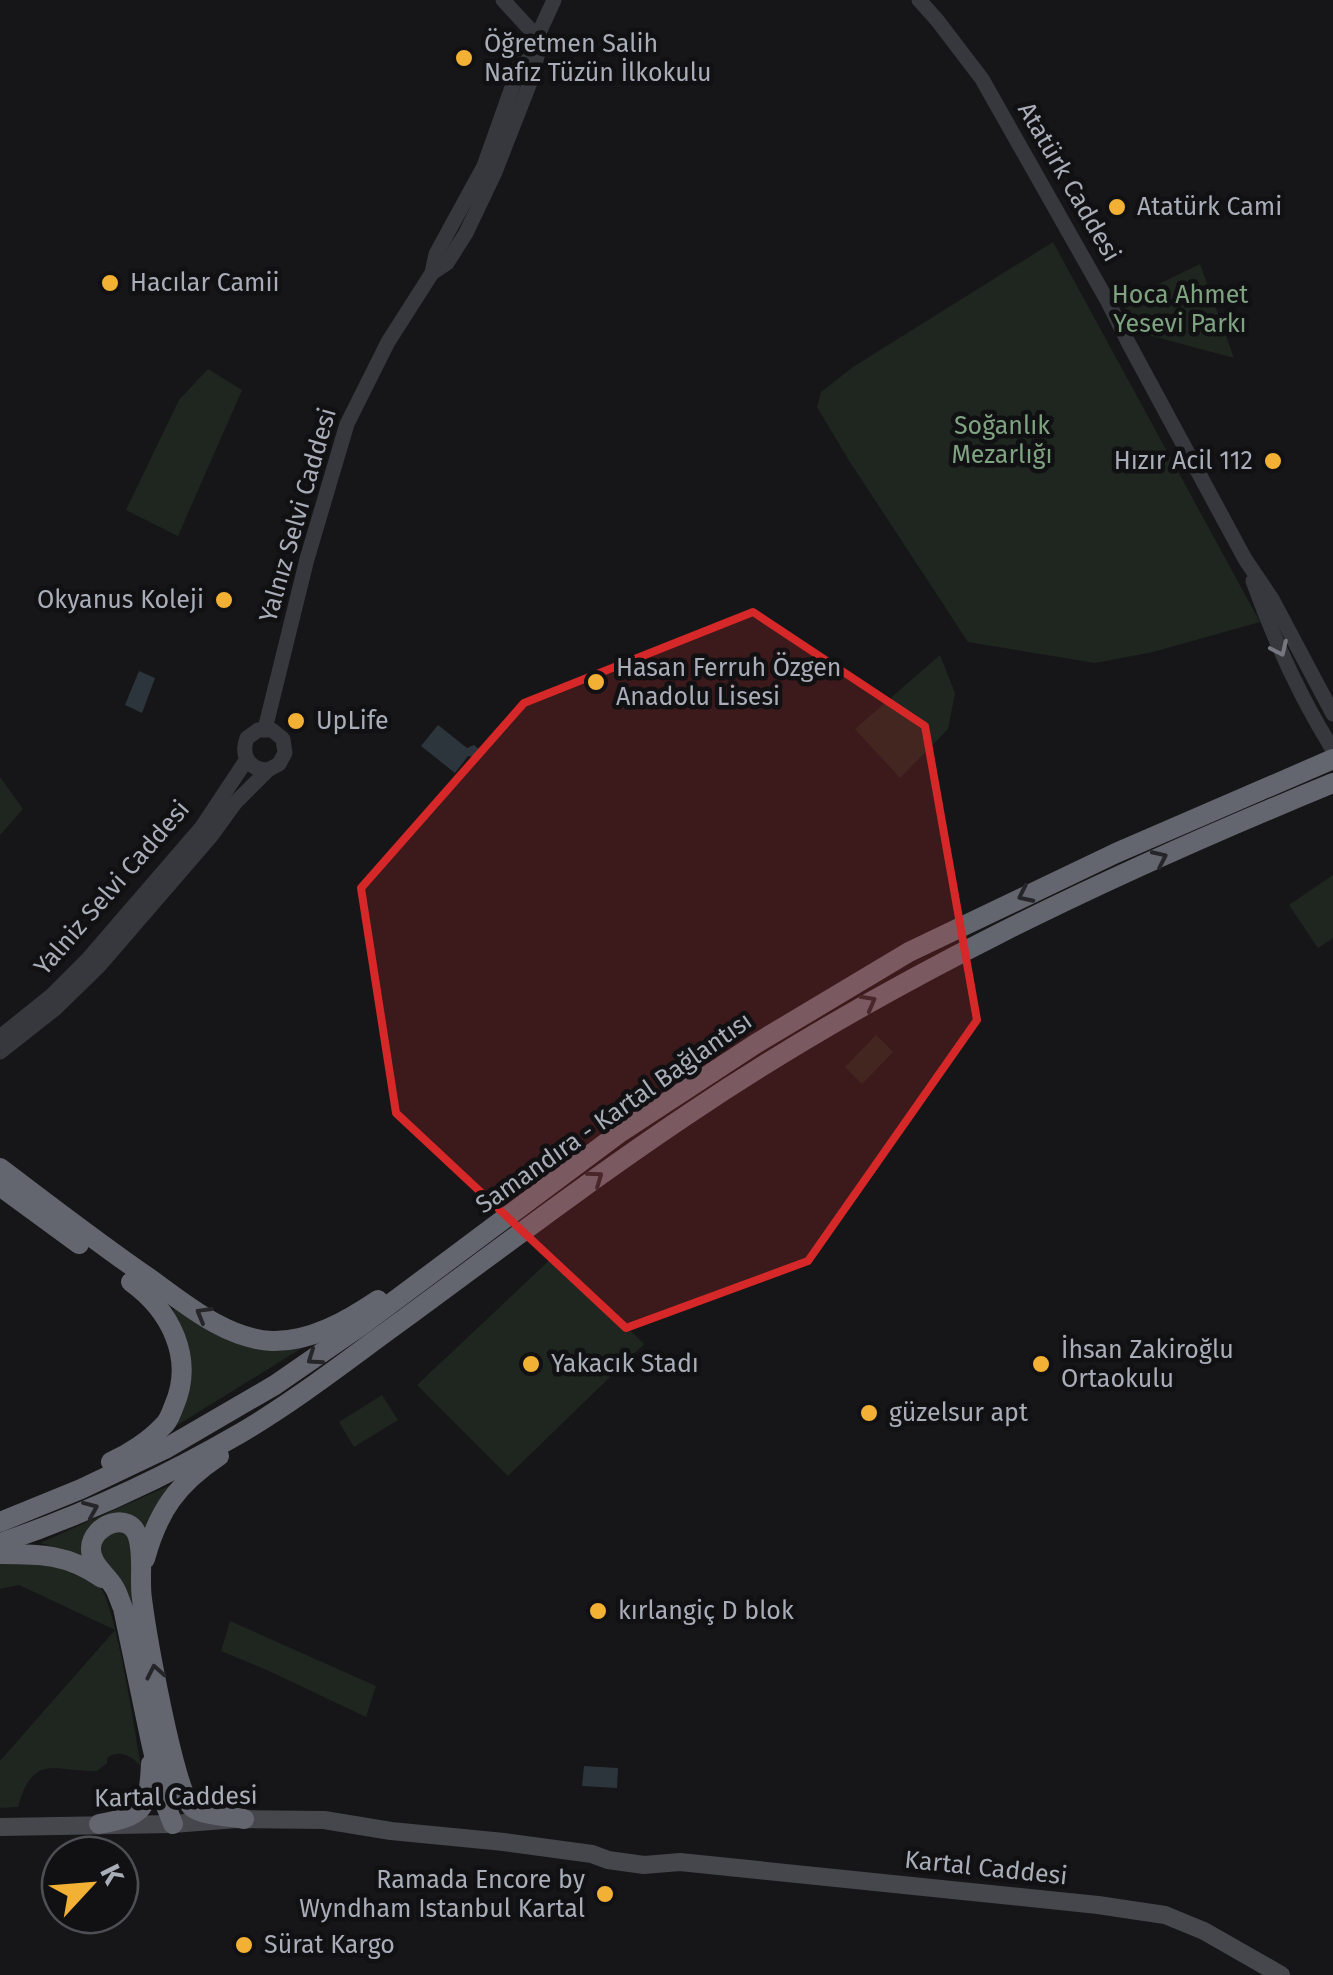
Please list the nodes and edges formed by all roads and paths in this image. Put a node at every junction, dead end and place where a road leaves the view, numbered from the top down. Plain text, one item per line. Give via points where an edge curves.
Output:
1 (503, 0) edge
2 (554, 0) edge
3 (919, 0) edge
4 (536, 37) junction
5 (1245, 559) junction
6 (1333, 714) edge
7 (265, 728) junction
8 (1333, 750) edge
9 (246, 759) junction
10 (1333, 759) edge
11 (268, 770) junction
12 (1324, 787) edge
13 (0, 1037) edge
14 (0, 1052) edge
15 (618, 1134) junction
16 (0, 1168) edge
17 (0, 1186) edge
18 (541, 1218) junction
19 (0, 1510) edge
20 (0, 1522) edge
21 (0, 1543) edge
22 (0, 1554) edge
23 (114, 1588) junction
24 (141, 1596) junction
25 (152, 1742) junction
26 (186, 1801) junction
27 (244, 1820) junction
28 (99, 1824) junction
29 (173, 1824) junction
30 (0, 1826) edge
31 (1281, 1975) edge

1 - 4 street
2 - 4 street, Yalnız Selvi Caddesi
3 - 5 street, Atatürk Caddesi via 991,95
4 - 7 street, Yalnız Selvi Caddesi via 432,273 347,424
5 - 6 street, Atatürk Caddesi
5 -> 8 street, Atatürk Caddesi via 1269,626
7 - 9 street, Yalnız Selvi Caddesi via 247,738
7 - 11 street via 286,746 280,764
9 - 11 street
9 - 13 street, Yalniz Selvi Caddesi via 202,827 89,958
10 -> 15 highway, Samandıra - Kartal Bağlantısı via 909,952
11 - 14 street via 68,998
18 -> 12 highway, Samandıra - Kartal Bağlantısı via 764,1064 914,976
15 -> 16 highway via 552,1172 372,1304 296,1340 268,1341 198,1312
15 -> 20 highway, Samandıra - Kartal Bağlantısı via 275,1385 165,1449
17 - 19 highway via 148,1294 177,1337 182,1366 166,1424 122,1458
21 -> 18 highway, Samandıra - Kartal Bağlantısı via 97,1507 239,1434
18 - 24 highway via 459,1293 183,1483 153,1531
22 - 23 highway via 71,1560
23 - 24 highway via 91,1548 100,1529 121,1522 140,1542
23 - 25 highway
26 -> 24 highway via 169,1747
25 - 28 highway via 144,1803 125,1819
25 - 29 highway
26 - 27 highway via 195,1810
26 - 29 highway
27 - 29 main road, Kartal Caddesi
27 - 31 main road, Kartal Caddesi via 324,1820 644,1865 671,1862 1098,1905 1165,1916
28 - 29 main road, Kartal Caddesi
28 - 30 main road, Kartal Caddesi

